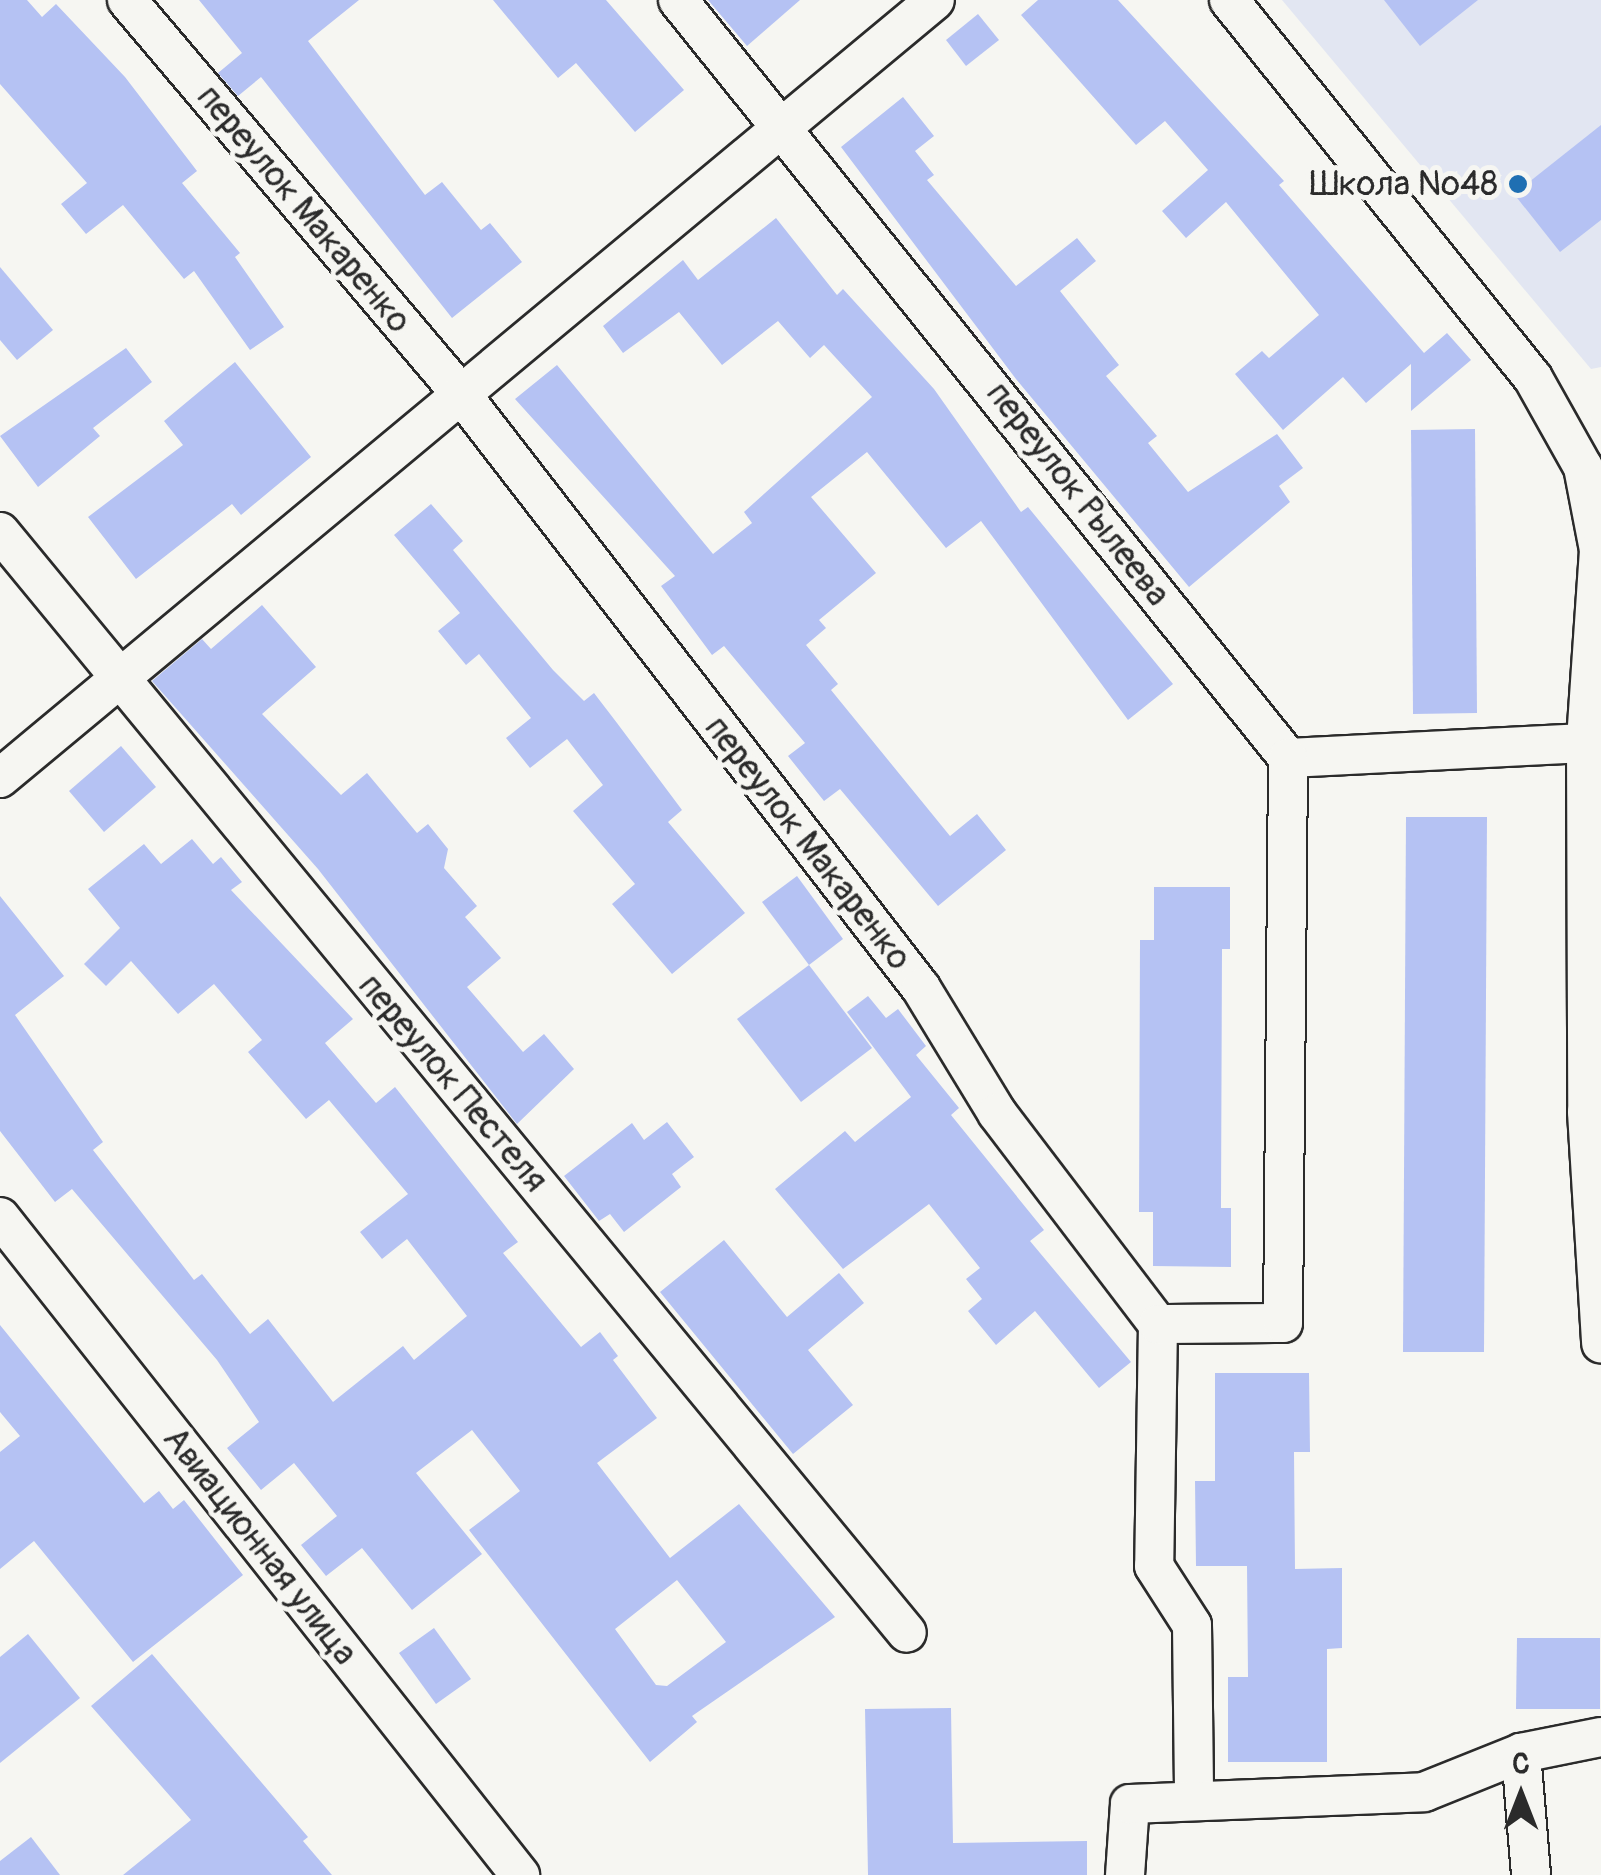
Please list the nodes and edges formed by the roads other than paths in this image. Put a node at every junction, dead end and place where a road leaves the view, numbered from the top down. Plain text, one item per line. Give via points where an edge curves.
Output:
1 (128, 0) edge
2 (678, 0) edge
3 (935, 0) edge
4 (1229, 0) edge
5 (785, 125) junction
6 (462, 394) junction
7 (0, 532) edge
8 (1600, 549) edge
9 (1597, 632) edge
10 (120, 678) junction
11 (1586, 743) junction
12 (1288, 758) junction
13 (0, 778) edge
14 (1594, 1113) edge
15 (0, 1217) edge
16 (1158, 1324) junction
17 (1601, 1344) edge
18 (906, 1633) dead end
19 (1601, 1738) edge
20 (1522, 1753) junction
21 (1194, 1802) junction
22 (520, 1875) edge
23 (1125, 1875) edge
24 (1531, 1875) edge

1 - 6 street, переулок Макаренко
2 - 5 street, переулок Рылеева
3 - 5 street
4 - 8 street via 1533,378 1582,467
5 - 6 street
5 - 12 street, переулок Рылеева
6 - 10 street
6 - 16 street, переулок Макаренко via 921,988 997,1113
7 - 10 street, переулок Пестеля
8 - 9 street
9 - 11 street
10 - 13 street
10 - 18 street, переулок Пестеля
11 - 12 street
11 - 14 street
12 - 16 street via 1283,1323
14 - 17 street
15 - 22 street, Авиационная улица
16 - 21 street via 1154,1566 1192,1625
19 - 20 street
20 - 21 street via 1424,1792
20 - 24 street
21 - 23 street via 1130,1804

